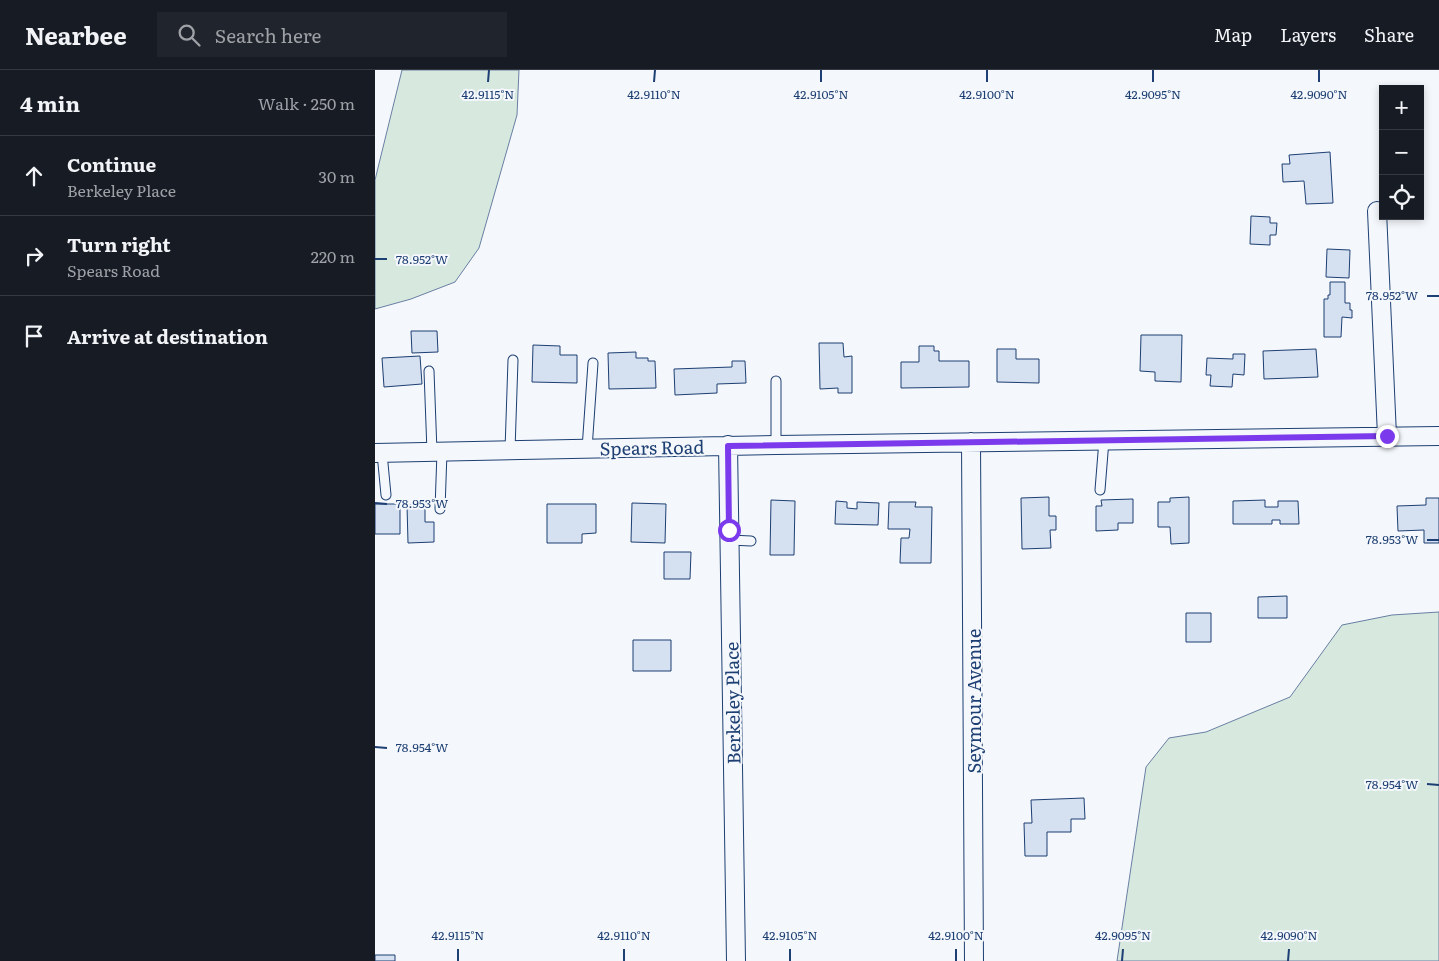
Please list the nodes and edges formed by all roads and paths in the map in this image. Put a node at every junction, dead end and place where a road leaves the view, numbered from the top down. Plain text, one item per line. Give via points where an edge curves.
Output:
1 (1377, 211) dead end
2 (513, 360) dead end
3 (593, 363) dead end
4 (429, 371) dead end
5 (776, 381) dead end
6 (1387, 436) junction
7 (1439, 436) edge
8 (1104, 440) junction
9 (971, 442) junction
10 (776, 445) junction
11 (728, 446) junction
12 (587, 449) junction
13 (510, 450) junction
14 (437, 452) junction
15 (379, 453) edge
16 (1100, 490) dead end
17 (386, 495) dead end
18 (440, 509) dead end
19 (729, 540) junction
20 (751, 540) dead end
21 (736, 961) edge
22 (974, 961) edge

1 - 6 street
2 - 13 lane
3 - 12 lane
4 - 14 lane
5 - 10 lane
6 - 7 street, Spears Road
6 - 8 street, Spears Road
8 - 9 street, Spears Road
8 - 16 lane
9 - 10 street, Spears Road
9 - 22 street, Seymour Avenue
10 - 11 street, Spears Road
11 - 12 street, Spears Road
11 - 19 street, Berkeley Place
12 - 13 street, Spears Road
13 - 14 street, Spears Road
14 - 15 street, Spears Road
14 - 18 lane
15 - 17 lane
19 - 20 lane
19 - 21 street, Berkeley Place

